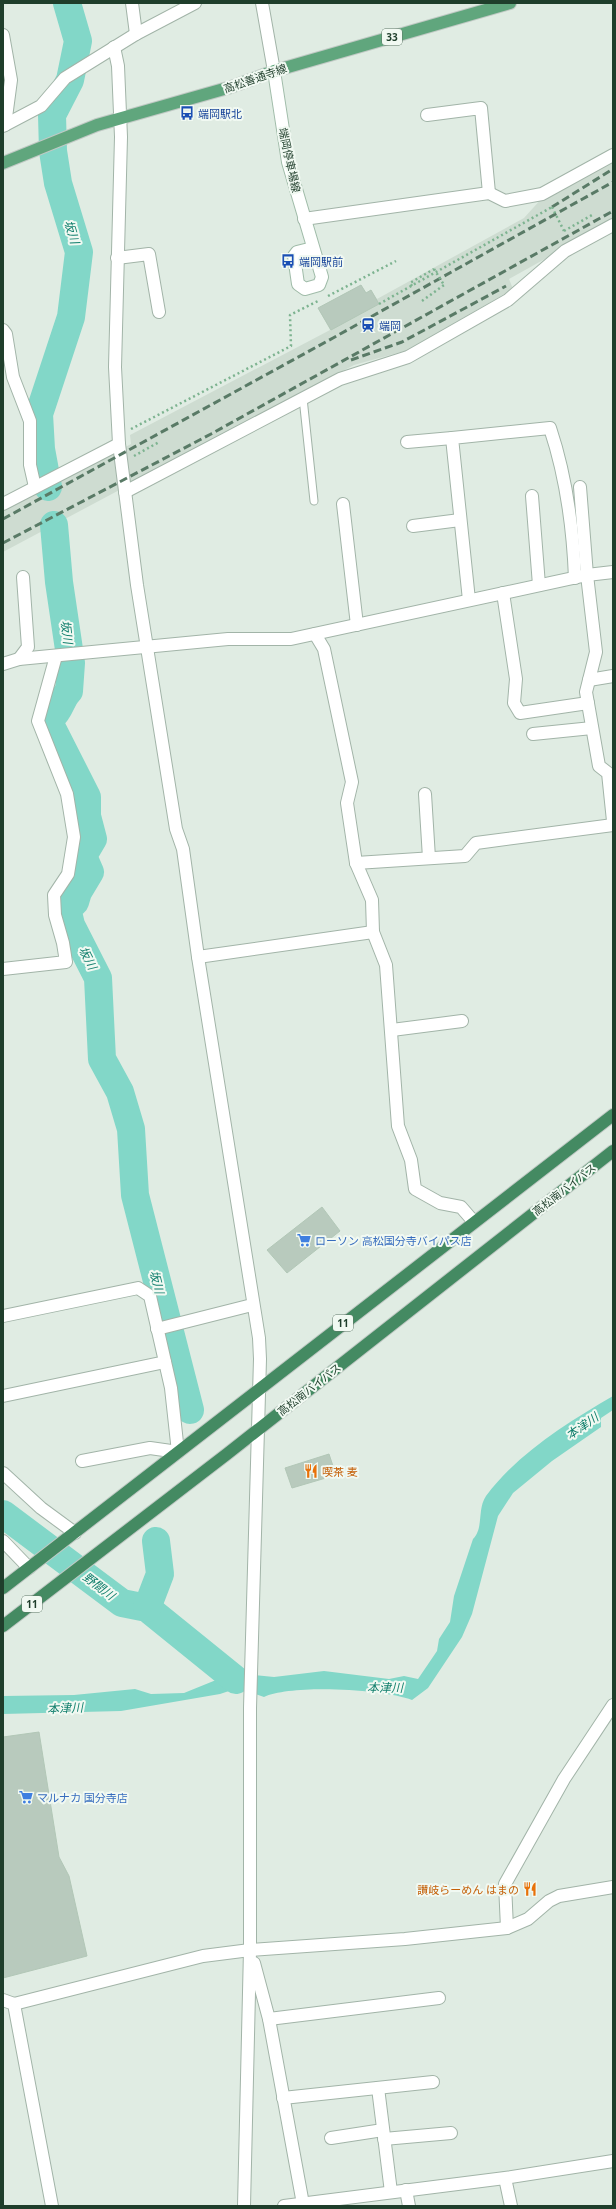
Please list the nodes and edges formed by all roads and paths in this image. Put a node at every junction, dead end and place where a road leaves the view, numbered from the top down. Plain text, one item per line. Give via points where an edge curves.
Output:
1 (132, 3) edge
2 (195, 3) edge
3 (262, 3) edge
4 (510, 3) edge
5 (136, 34) junction
6 (3, 35) edge
7 (114, 47) junction
8 (274, 71) junction
9 (427, 115) dead end
10 (119, 118) junction
11 (4, 125) edge
12 (613, 155) edge
13 (3, 163) edge
14 (489, 193) junction
15 (592, 215) dead end
16 (304, 219) junction
17 (613, 225) edge
18 (313, 248) dead end
19 (117, 258) junction
20 (396, 261) dead end
21 (411, 285) junction
22 (422, 301) dead end
23 (379, 304) dead end
24 (159, 312) dead end
25 (3, 330) edge
26 (303, 398) junction
27 (452, 438) junction
28 (118, 439) junction
29 (159, 442) dead end
30 (407, 442) dead end
31 (121, 462) junction
32 (35, 487) junction
33 (580, 487) dead end
34 (125, 492) junction
35 (532, 496) dead end
36 (314, 501) dead end
37 (3, 504) edge
38 (343, 504) dead end
39 (460, 520) junction
40 (413, 526) dead end
41 (613, 572) edge
42 (581, 576) junction
43 (23, 577) dead end
44 (539, 585) junction
45 (503, 593) junction
46 (469, 600) junction
47 (357, 625) junction
48 (315, 634) junction
49 (147, 646) junction
50 (64, 655) junction
51 (19, 659) junction
52 (3, 664) edge
53 (613, 676) edge
54 (589, 680) junction
55 (588, 703) junction
56 (592, 728) junction
57 (533, 734) dead end
58 (610, 773) edge
59 (425, 794) dead end
60 (613, 821) edge
61 (613, 825) edge
62 (429, 858) junction
63 (356, 863) junction
64 (373, 932) junction
65 (198, 957) junction
66 (3, 969) edge
67 (462, 1021) dead end
68 (392, 1030) junction
69 (613, 1115) edge
70 (613, 1150) edge
71 (474, 1222) junction
72 (252, 1305) junction
73 (3, 1316) edge
74 (166, 1327) junction
75 (165, 1362) junction
76 (261, 1388) junction
77 (3, 1396) edge
78 (259, 1429) junction
79 (178, 1452) junction
80 (82, 1461) dead end
81 (3, 1473) edge
82 (75, 1533) junction
83 (3, 1540) edge
84 (33, 1565) junction
85 (3, 1588) edge
86 (3, 1626) edge
87 (613, 1706) edge
88 (613, 1887) edge
89 (507, 1928) junction
90 (250, 1950) junction
91 (439, 1998) dead end
92 (8, 2002) edge
93 (269, 2019) junction
94 (433, 2082) dead end
95 (378, 2088) junction
96 (283, 2098) junction
97 (451, 2133) dead end
98 (384, 2135) junction
99 (331, 2138) dead end
100 (613, 2161) edge
101 (505, 2178) junction
102 (406, 2190) junction
103 (392, 2192) junction
104 (303, 2204) junction
105 (52, 2206) edge
106 (244, 2206) edge
107 (284, 2206) edge
108 (409, 2206) edge
109 (511, 2206) edge

1 - 5 street
2 - 5 street
3 - 8 street, 端岡停車場線
4 - 8 main road, 高松善通寺線 / 33
5 - 7 street
6 - 11 street via 11,80
7 - 10 street via 118,66
7 - 11 street via 65,78 41,106
8 - 10 main road, 高松善通寺線 / 33 via 231,87
8 - 16 street, 端岡停車場線 via 288,162
9 - 14 street via 481,108
10 - 13 main road, 高松善通寺線 / 33
10 - 19 street via 121,158
12 - 14 street via 542,194 505,201
14 - 16 street
15 - 21 path, bridge via 564,231 552,207
16 - 18 street, 端岡停車場線
17 - 26 street via 565,250 508,300 408,357 340,379
19 - 24 street via 149,254
19 - 28 street via 115,367
20 - 28 path via 290,316 291,346
21 - 22 path, bridge via 434,269 444,285
21 - 23 path
25 - 32 street via 6,334 13,378 30,421 30,465
26 - 34 street
26 - 36 lane
27 - 30 street
27 - 39 street
27 - 42 street via 550,428 557,450
28 - 31 street
28 - 32 street
29 - 31 path
31 - 34 street
32 - 37 street
33 - 42 street
34 - 49 street
35 - 44 street
38 - 47 street
39 - 40 street
39 - 46 street
41 - 42 street
42 - 44 street
42 - 54 street via 596,652
43 - 51 street via 28,647
44 - 45 street
45 - 46 street
45 - 55 street via 516,679 514,703 520,713
46 - 47 street
47 - 48 street
48 - 49 street via 291,639 228,639
48 - 63 street via 324,649 352,782 348,803
49 - 50 street
49 - 65 street via 176,829 183,849
50 - 51 street
50 - 66 street via 38,721 67,794 74,837 68,874 54,895 55,915 66,962
51 - 52 street
53 - 54 street
54 - 55 street via 586,692
55 - 56 street
56 - 57 street
56 - 58 street via 599,766
58 - 60 street
59 - 62 street
61 - 62 street via 476,843 465,856
62 - 63 street
63 - 64 street via 372,900
64 - 65 street
64 - 68 street via 386,965
65 - 72 street
67 - 68 street
68 - 71 street via 398,1126 411,1160 415,1189 440,1203 461,1207
69 - 71 highway, 11
70 - 78 highway, 高松南バイパス / 11
71 - 76 highway, 11
72 - 74 street
72 - 76 street via 259,1338
73 - 74 street via 138,1288 150,1296
74 - 75 street
75 - 77 street
75 - 79 street
76 - 78 street
76 - 79 highway, 11
78 - 86 highway, 高松南バイパス / 11
78 - 90 street via 250,1708
79 - 80 street via 150,1448
79 - 82 highway, 11
81 - 82 street via 41,1508
82 - 84 highway, 11
83 - 84 street
84 - 85 highway, 11
87 - 89 street via 564,1779 504,1884
88 - 89 street via 559,1896 528,1919
89 - 90 street via 405,1939
90 - 92 street via 202,1956
90 - 93 street
90 - 106 street
91 - 93 street
92 - 105 street
93 - 96 street
94 - 95 street
95 - 96 street
95 - 98 street
96 - 104 street
97 - 98 street
98 - 99 street
98 - 103 street
100 - 101 street
101 - 102 street
101 - 109 street
102 - 103 street
102 - 108 street
103 - 104 street
104 - 107 street

